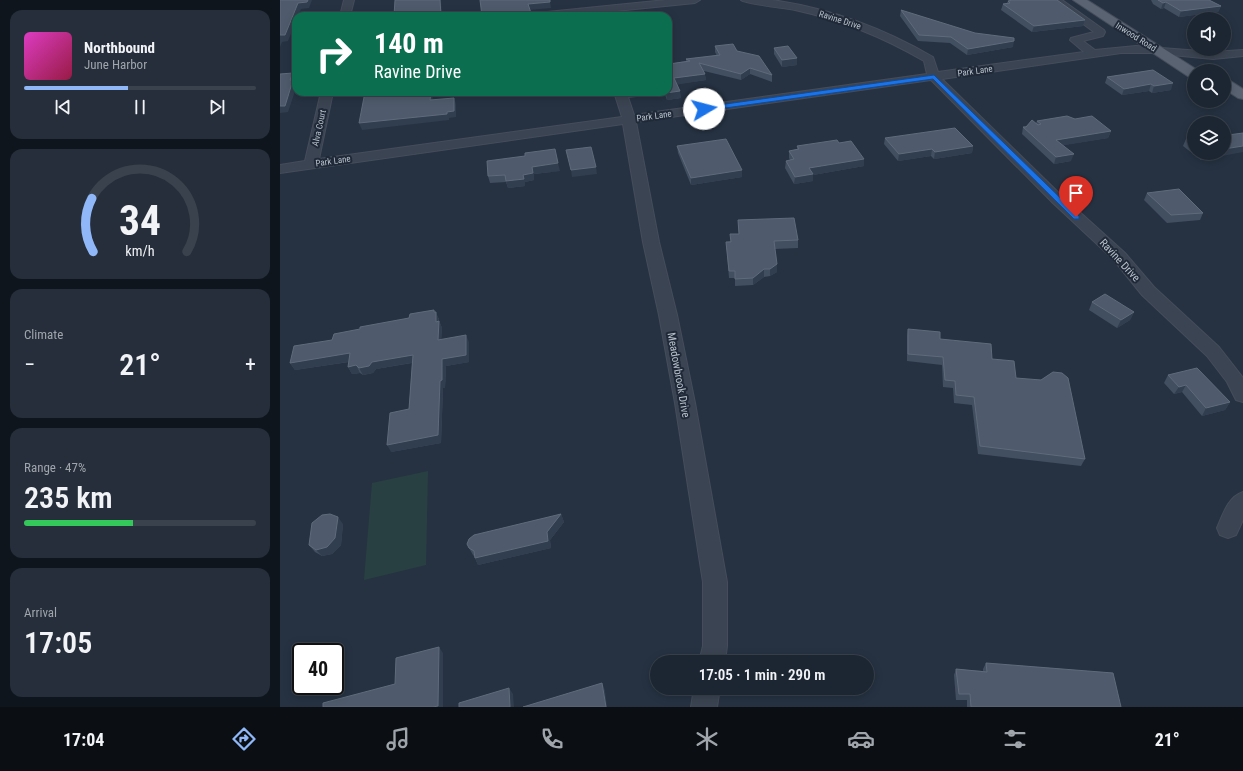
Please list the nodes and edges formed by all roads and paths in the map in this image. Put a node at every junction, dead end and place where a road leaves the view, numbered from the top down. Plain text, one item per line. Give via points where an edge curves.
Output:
1 (349, 0) edge
2 (587, 0) edge
3 (695, 0) edge
4 (746, 0) edge
5 (1056, 0) edge
6 (1078, 0) edge
7 (1091, 0) edge
8 (346, 12) edge
9 (591, 12) edge
10 (599, 12) edge
11 (1155, 49) junction
12 (1174, 51) junction
13 (1243, 53) edge
14 (1093, 54) junction
15 (929, 59) junction
16 (1194, 64) edge
17 (1187, 70) edge
18 (954, 74) junction
19 (934, 77) junction
20 (1231, 87) edge
21 (1243, 95) edge
22 (326, 96) edge
23 (621, 96) edge
24 (1231, 96) edge
25 (1243, 104) edge
26 (629, 120) junction
27 (310, 164) junction
28 (280, 169) edge
29 (1243, 395) edge
30 (1243, 501) edge
31 (1228, 528) dead end
32 (713, 655) edge
33 (706, 695) edge
34 (704, 707) edge

1 - 8 street
2 - 9 street
3 - 10 street
4 - 15 street, Ravine Drive via 820,13 886,36
5 - 14 street via 1100,32 1094,37 1075,40
6 - 11 main road, Inwood Road
7 - 12 main road, Inwood Road
11 - 12 street, Park Lane
11 - 14 street, Park Lane
11 - 17 main road, Inwood Road
12 - 13 street, Park Lane via 1215,55
12 - 16 main road, Inwood Road
14 - 18 street, Park Lane
15 - 18 street, Ravine Drive
15 - 19 street, Ravine Drive
18 - 19 street, Park Lane
19 - 26 street, Park Lane
19 - 29 street, Ravine Drive via 1119,256 1147,291 1195,332 1224,362 1237,380
20 - 21 main road
22 - 27 street, Alva Court
23 - 26 street, Meadowbrook Drive
24 - 25 main road
26 - 27 street, Park Lane
26 - 32 street, Meadowbrook Drive via 651,242 685,403 715,582
27 - 28 street, Park Lane
30 - 31 street
33 - 34 street

